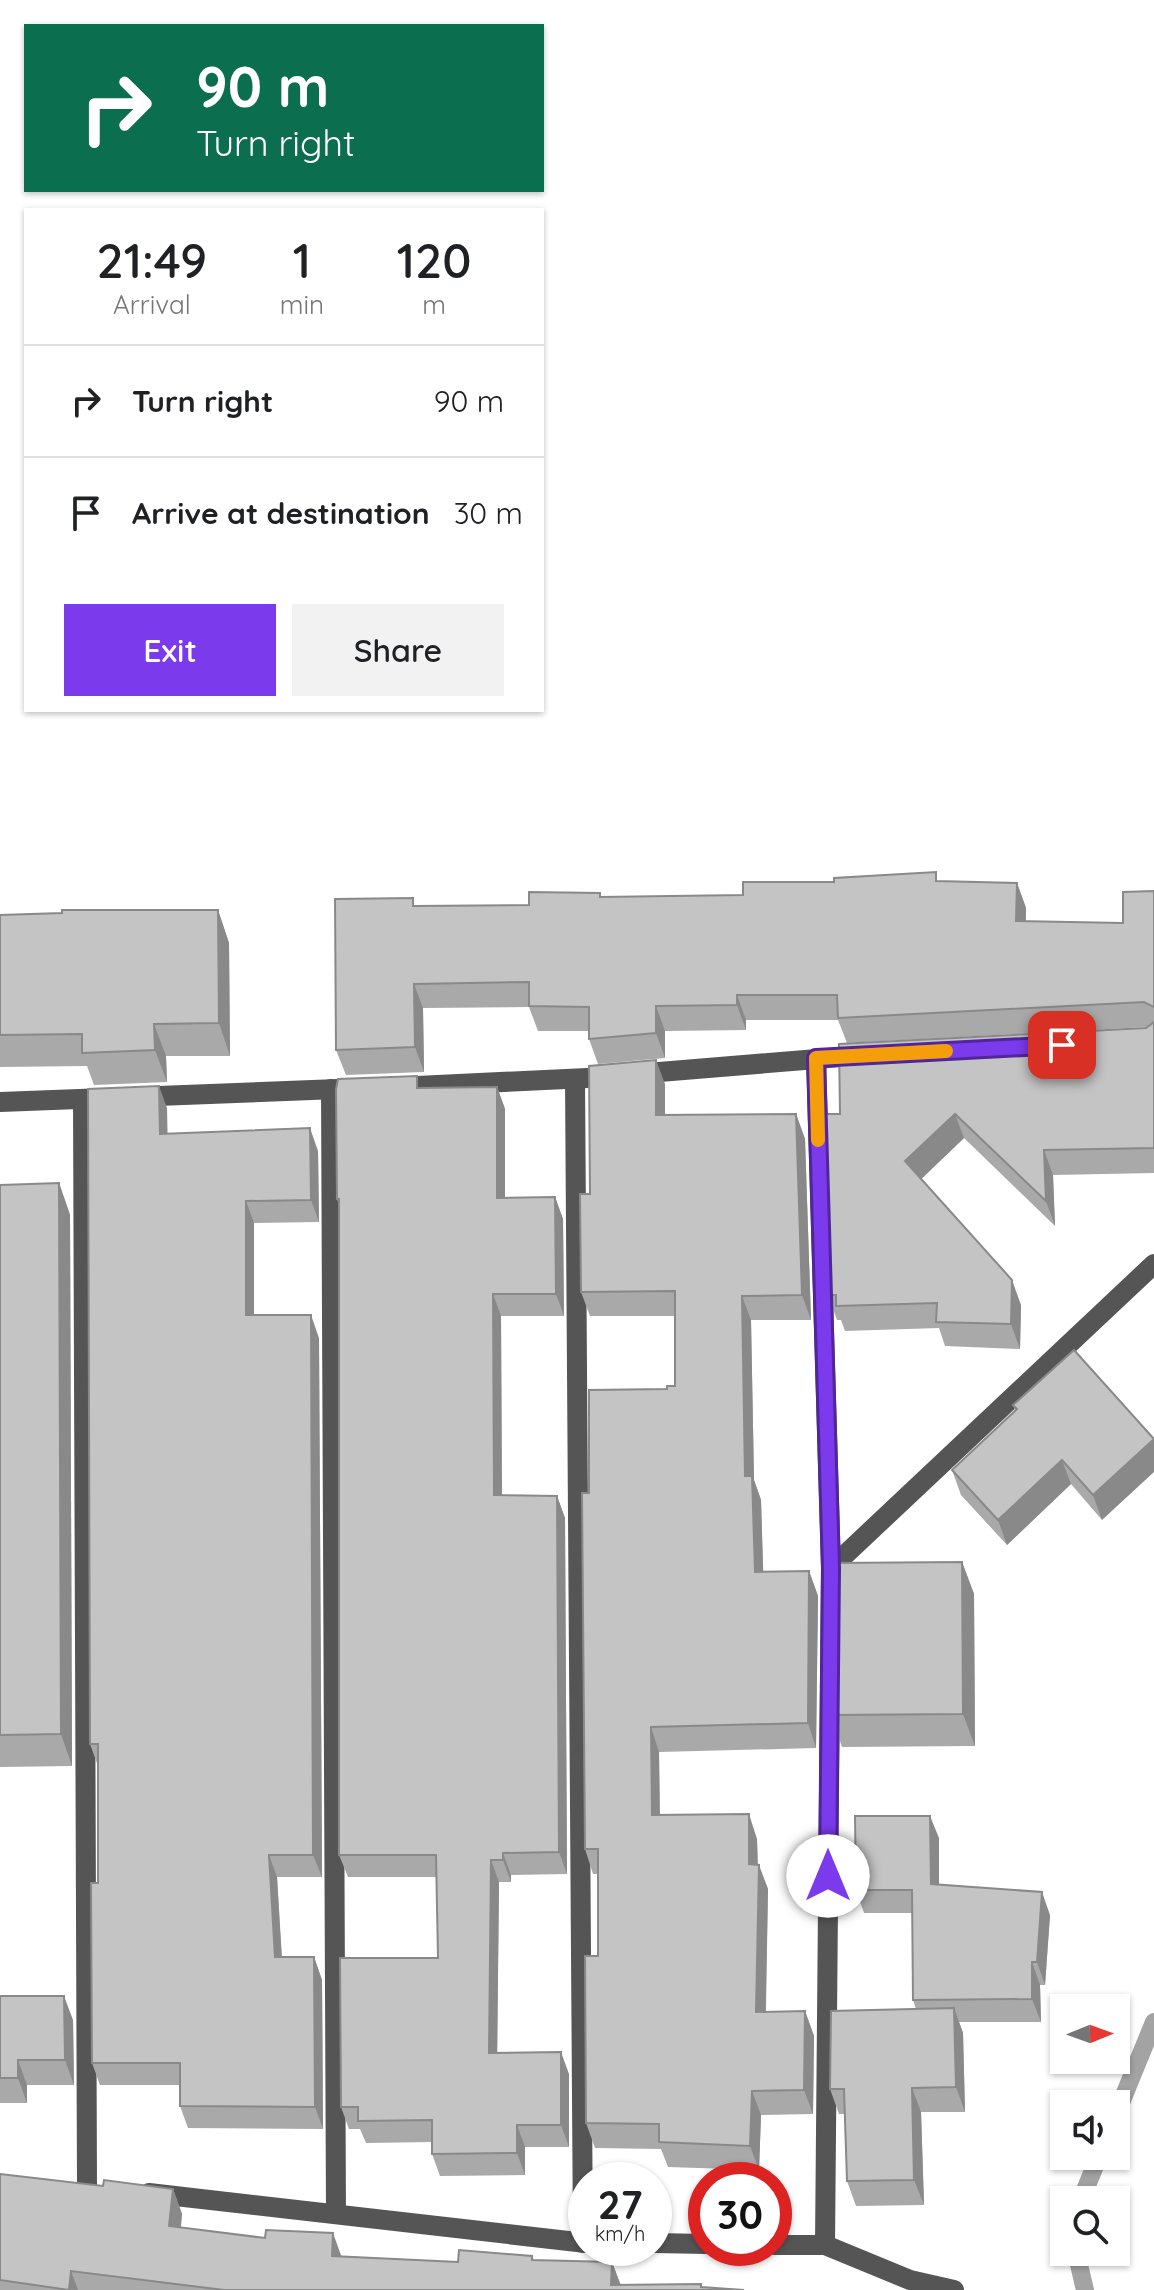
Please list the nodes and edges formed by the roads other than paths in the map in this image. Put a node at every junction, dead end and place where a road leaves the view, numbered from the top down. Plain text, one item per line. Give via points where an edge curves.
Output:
1 (893, 1054) edge
2 (816, 1058) junction
3 (575, 1079) junction
4 (331, 1089) junction
5 (83, 1099) junction
6 (0, 1102) edge
7 (1154, 1264) edge
8 (831, 1568) junction
9 (583, 2162) edge
10 (87, 2186) edge
11 (134, 2191) edge
12 (336, 2214) junction
13 (568, 2241) edge
14 (792, 2245) edge
15 (825, 2245) junction
16 (954, 2290) edge

1 - 2 street
2 - 3 street
2 - 8 street
3 - 4 street
3 - 9 street
4 - 5 street
4 - 12 street
5 - 6 street
5 - 10 street
7 - 8 street
8 - 15 street
11 - 12 street
12 - 13 street
14 - 15 street
15 - 16 street via 910,2280

